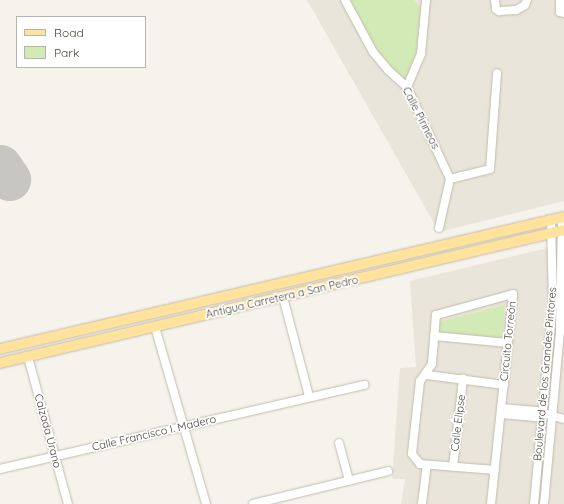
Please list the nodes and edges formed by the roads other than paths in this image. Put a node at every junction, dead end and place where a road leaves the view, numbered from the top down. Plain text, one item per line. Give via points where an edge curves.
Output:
1 (345, 0) edge
2 (495, 0) edge
3 (527, 0) edge
4 (560, 0) edge
5 (424, 2) edge
6 (564, 13) edge
7 (497, 73) dead end
8 (407, 86) junction
9 (450, 179) junction
10 (563, 217) edge
11 (551, 219) junction
12 (439, 228) dead end
13 (563, 230) edge
14 (552, 233) junction
15 (283, 297) junction
16 (155, 327) junction
17 (84, 330) junction
18 (434, 336) junction
19 (508, 343) junction
20 (0, 349) edge
21 (28, 357) junction
22 (0, 363) edge
23 (427, 375) junction
24 (463, 379) junction
25 (364, 385) dead end
26 (504, 385) junction
27 (309, 396) junction
28 (501, 411) junction
29 (547, 415) junction
30 (564, 418) edge
31 (183, 426) junction
32 (339, 444) dead end
33 (55, 456) junction
34 (427, 465) junction
35 (453, 467) junction
36 (0, 469) edge
37 (495, 470) junction
38 (388, 471) dead end
39 (348, 481) junction
40 (68, 504) edge
41 (206, 504) edge
42 (253, 504) edge
43 (422, 504) edge
44 (491, 504) edge
45 (534, 504) edge
46 (544, 504) edge

1 - 8 street, Calle Pirineos via 373,52
2 - 3 street via 499,11 516,10
4 - 6 street via 560,12
5 - 8 street via 421,54
7 - 9 street via 490,169
8 - 9 street, Calle Pirineos
9 - 12 street
10 - 11 main road, Antigua Carretera a San Pedro
10 - 13 street, Boulevard de los Grandes Pintores
11 - 14 street, Boulevard de los Grandes Pintores
11 - 17 main road, Antigua Carretera a San Pedro
13 - 14 main road, Antigua Carretera a San Pedro
13 - 29 street, Boulevard de los Grandes Pintores via 560,330
14 - 15 main road, Antigua Carretera a San Pedro
14 - 29 street, Boulevard de los Grandes Pintores via 553,303
15 - 16 main road, Antigua Carretera a San Pedro
15 - 27 street
16 - 21 main road, Antigua Carretera a San Pedro
16 - 31 street
17 - 20 main road, Antigua Carretera a San Pedro
17 - 21 main road via 35,347
18 - 19 street
18 - 19 street, Circuito Torreón via 434,320 440,312 513,294
18 - 23 street, Circuito Torreón via 432,364
19 - 26 street, Circuito Torreón
21 - 22 main road, Antigua Carretera a San Pedro
21 - 33 street, Calzada Urano
23 - 24 street
23 - 34 street via 420,382 412,454 414,459
24 - 26 street
24 - 35 street, Calle Elipse
25 - 27 street, Calle Francisco I. Madero
26 - 28 street, Circuito Torreón
27 - 31 street, Calle Francisco I. Madero
28 - 29 street via 535,417
28 - 37 street, Circuito Torreón
29 - 30 street
29 - 45 street, Boulevard de los Grandes Pintores
29 - 46 street, Boulevard de los Grandes Pintores
31 - 33 street, Calle Francisco I. Madero
31 - 41 street
32 - 39 street
33 - 36 street, Calle Francisco I. Madero
33 - 40 street, Calzada Urano
34 - 35 street
34 - 43 street
35 - 37 street
37 - 44 street, Circuito Torreón
38 - 39 street
39 - 42 street

